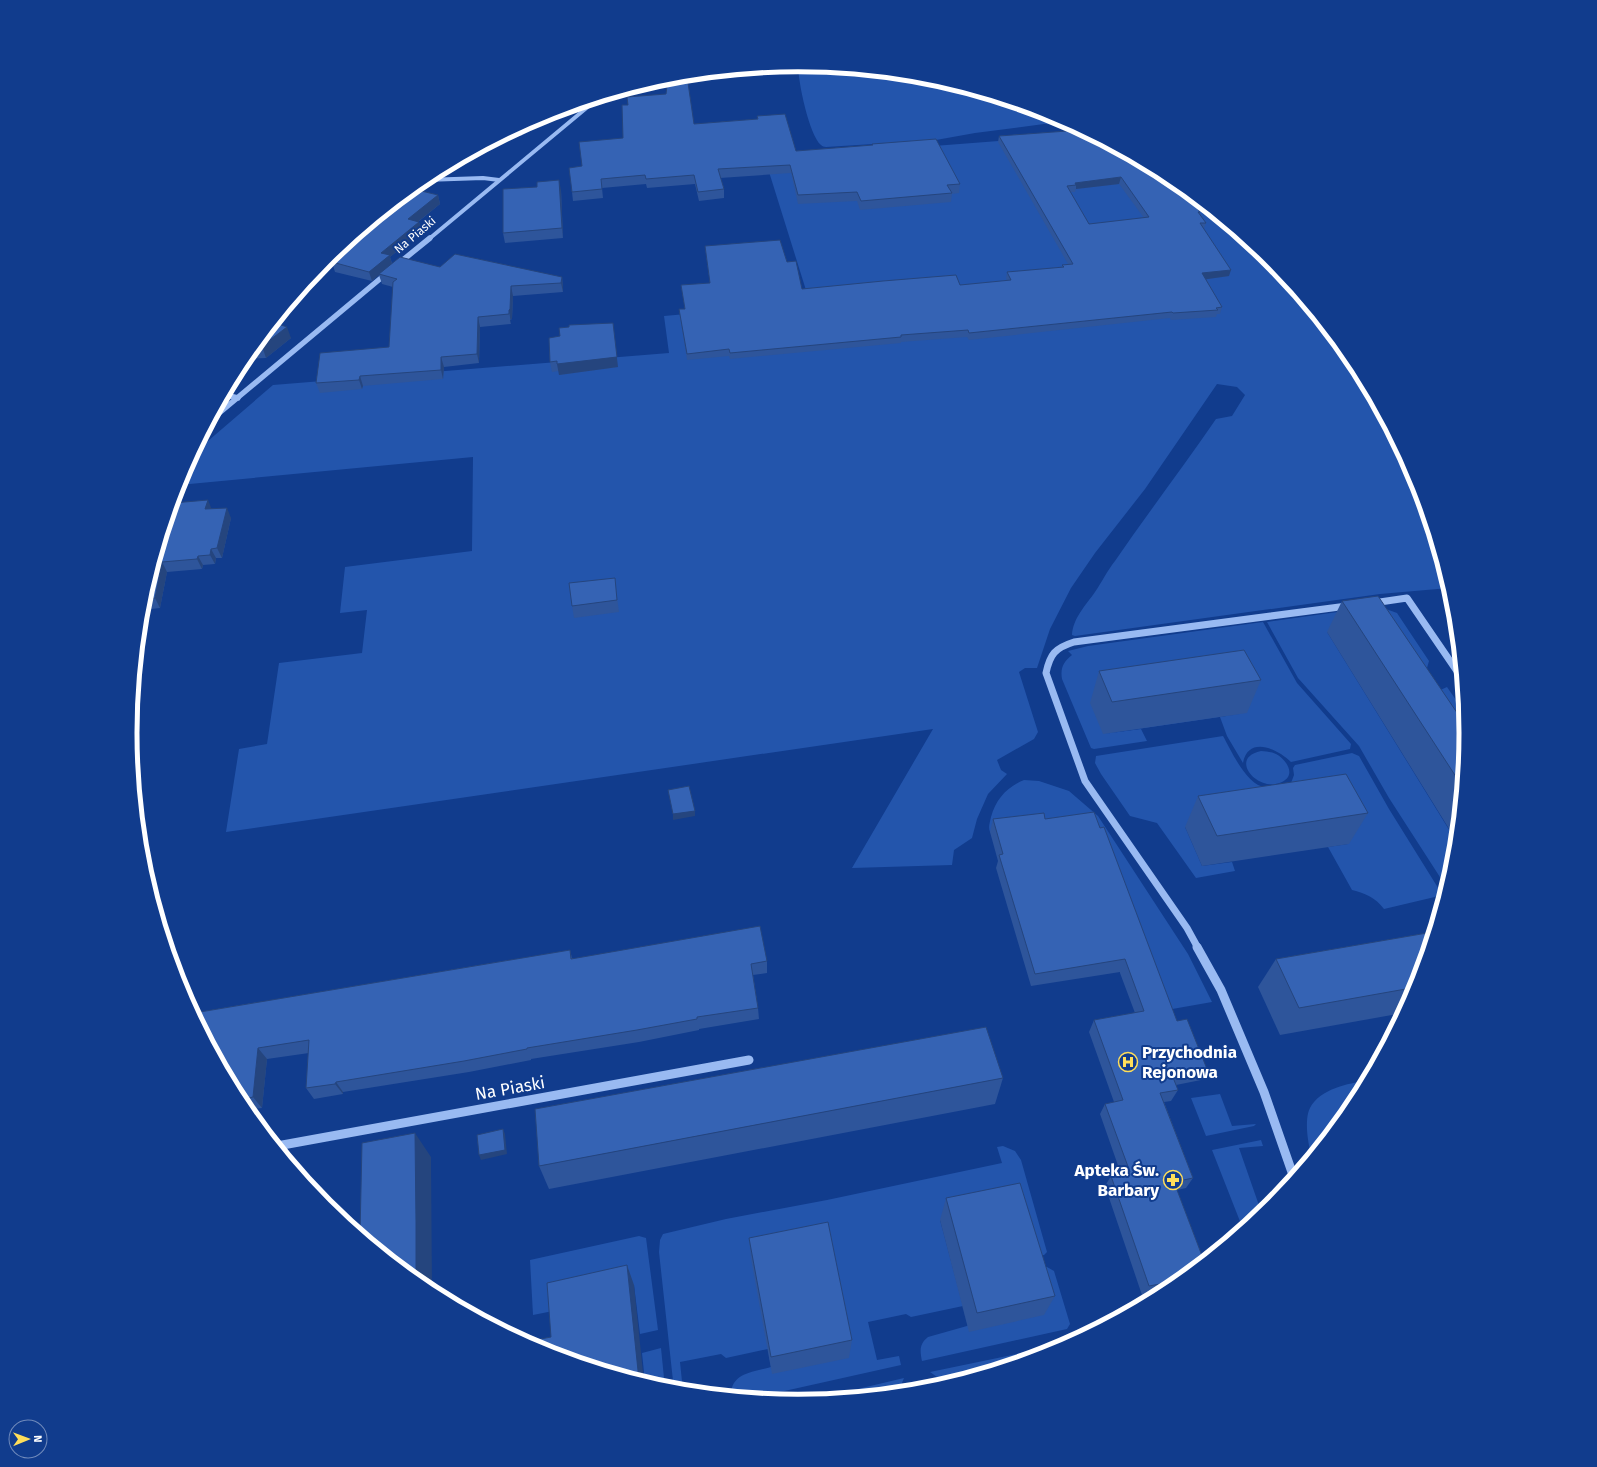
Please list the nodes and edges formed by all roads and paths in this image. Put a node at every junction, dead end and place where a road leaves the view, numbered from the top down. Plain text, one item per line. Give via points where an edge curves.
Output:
1 (588, 106) edge
2 (437, 180) edge
3 (499, 180) junction
4 (230, 396) edge
5 (238, 398) junction
6 (221, 411) edge
7 (1367, 603) edge
8 (1351, 606) edge
9 (1457, 671) edge
10 (748, 1060) dead end
11 (281, 1145) edge
12 (1292, 1174) edge

1 - 3 street, Na Piaski
2 - 3 street
3 - 5 street, Na Piaski
4 - 5 street
5 - 6 street, Na Piaski
7 - 9 street via 1406,598
8 - 12 street via 1074,642 1061,646 1053,653 1047,668 1049,684 1085,781 1187,928 1221,990 1264,1092
10 - 11 street, Na Piaski

